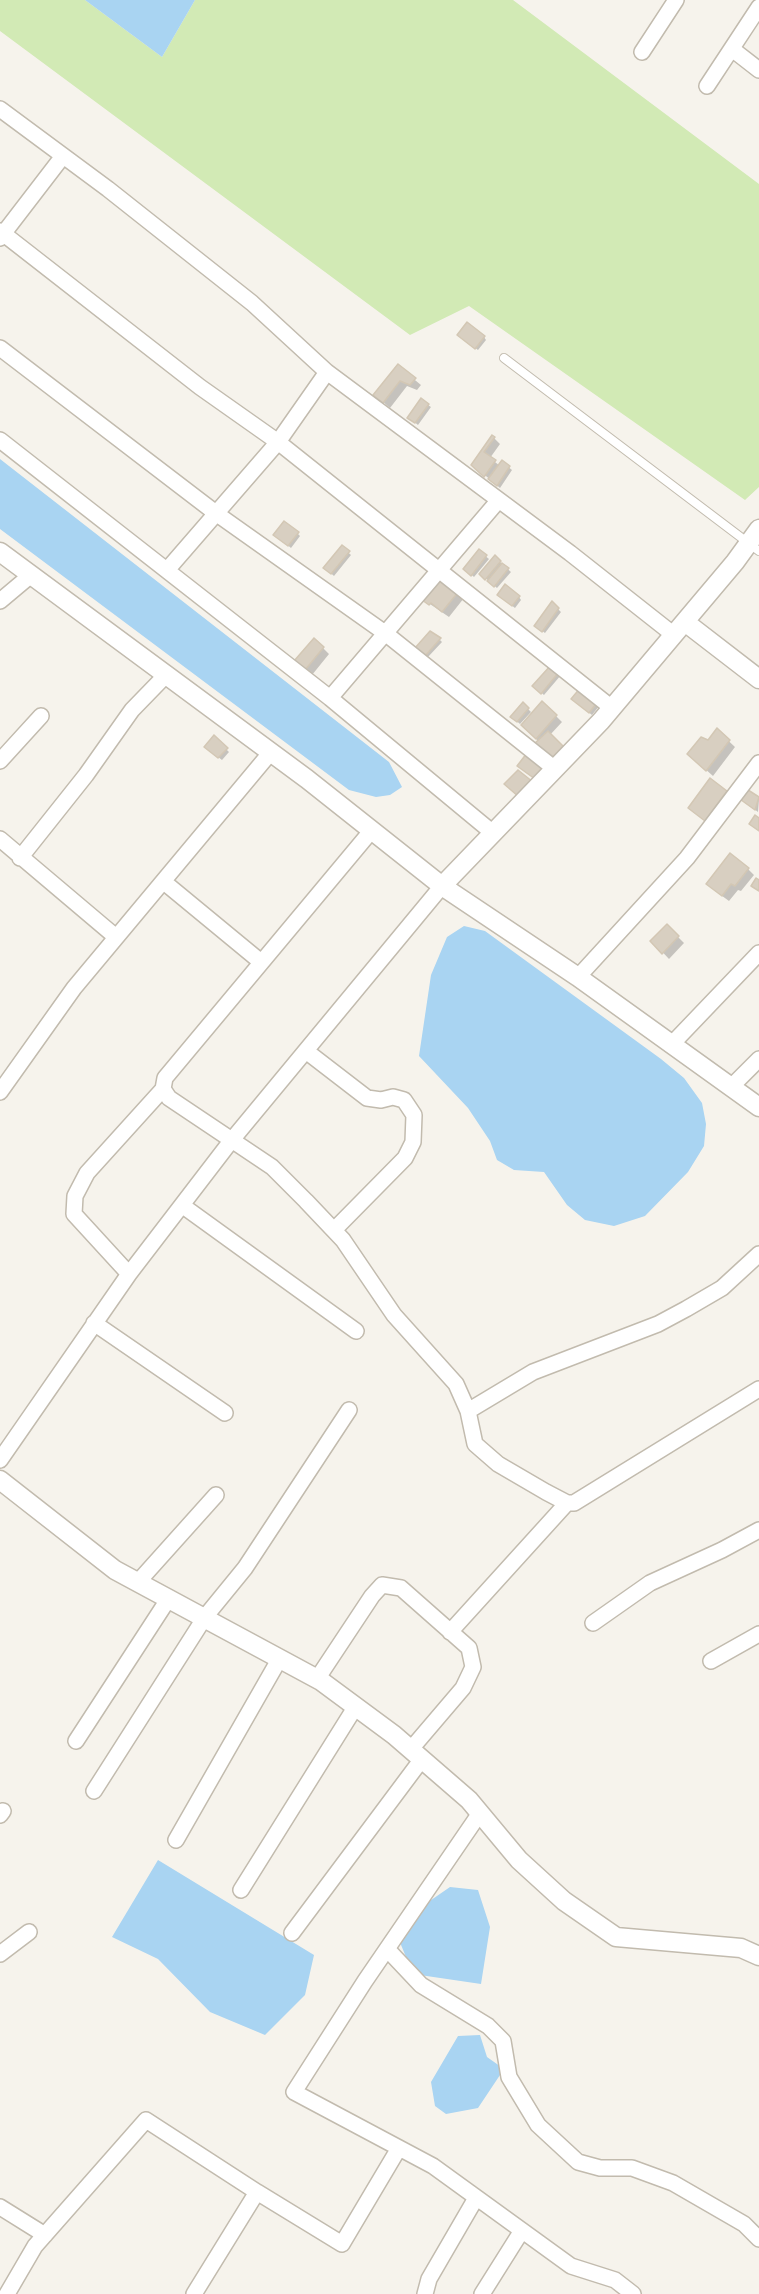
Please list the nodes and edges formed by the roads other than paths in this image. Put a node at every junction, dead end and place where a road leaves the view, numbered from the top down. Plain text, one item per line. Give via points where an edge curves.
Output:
1 (676, 0) edge
2 (759, 7) edge
3 (732, 49) junction
4 (642, 52) dead end
5 (759, 70) edge
6 (707, 86) dead end
7 (0, 109) edge
8 (63, 156) junction
9 (1, 234) edge
10 (0, 348) edge
11 (504, 358) dead end
12 (327, 372) junction
13 (0, 440) edge
14 (278, 442) junction
15 (498, 501) junction
16 (217, 514) junction
17 (759, 529) edge
18 (753, 547) edge
19 (0, 552) edge
20 (167, 570) junction
21 (440, 571) junction
22 (31, 575) junction
23 (0, 601) edge
24 (680, 628) junction
25 (385, 633) junction
26 (166, 675) junction
27 (759, 679) edge
28 (330, 698) junction
29 (612, 708) junction
30 (42, 716) dead end
31 (271, 752) junction
32 (0, 761) edge
33 (759, 763) edge
34 (555, 769) junction
35 (372, 830) junction
36 (493, 833) junction
37 (0, 839) edge
38 (20, 858) junction
39 (164, 882) junction
40 (442, 886) junction
41 (116, 937) junction
42 (759, 953) edge
43 (261, 962) junction
44 (578, 977) junction
45 (672, 1045) junction
46 (306, 1050) junction
47 (759, 1059) edge
48 (731, 1087) junction
49 (162, 1089) junction
50 (0, 1092) edge
51 (759, 1107) edge
52 (231, 1141) junction
53 (183, 1206) junction
54 (334, 1230) junction
55 (759, 1254) edge
56 (129, 1274) junction
57 (94, 1323) junction
58 (356, 1331) dead end
59 (759, 1389) edge
60 (349, 1410) dead end
61 (468, 1411) junction
62 (225, 1413) dead end
63 (0, 1460) edge
64 (0, 1480) edge
65 (216, 1495) dead end
66 (567, 1503) junction
67 (759, 1530) edge
68 (138, 1582) junction
69 (169, 1598) junction
70 (205, 1617) junction
71 (593, 1623) dead end
72 (450, 1632) junction
73 (759, 1634) edge
74 (280, 1658) junction
75 (711, 1661) dead end
76 (317, 1679) junction
77 (356, 1706) junction
78 (76, 1741) dead end
79 (417, 1754) junction
80 (94, 1791) dead end
81 (480, 1813) junction
82 (176, 1840) dead end
83 (241, 1890) dead end
84 (29, 1932) dead end
85 (292, 1933) dead end
86 (387, 1949) junction
87 (0, 1954) edge
88 (759, 1956) edge
89 (399, 2148) junction
90 (257, 2192) junction
91 (476, 2198) junction
92 (0, 2207) edge
93 (756, 2231) edge
94 (521, 2232) junction
95 (45, 2235) junction
96 (197, 2293) edge
97 (7, 2294) edge
98 (425, 2294) edge
99 (482, 2294) edge
100 (633, 2294) edge

1 - 4 street
2 - 3 street
3 - 5 street
3 - 6 street
7 - 8 street
8 - 9 street
8 - 12 street via 252,303
9 - 14 street
10 - 16 street
11 - 18 lane
12 - 14 street
12 - 15 street
13 - 20 street
14 - 16 street
14 - 21 street
15 - 21 street
15 - 24 street
16 - 20 street
16 - 25 street
17 - 18 street
18 - 24 street via 735,562
19 - 22 street
20 - 28 street
21 - 25 street
21 - 29 street
22 - 23 street
22 - 26 street
24 - 27 street
24 - 29 street
25 - 28 street
25 - 34 street
26 - 31 street
26 - 38 street via 132,710
28 - 36 street
29 - 34 street
30 - 32 street
31 - 35 street
31 - 39 street
33 - 44 street via 687,858
34 - 36 street
35 - 40 street
35 - 43 street
36 - 40 street
37 - 38 street
38 - 41 street
39 - 41 street
39 - 43 street
40 - 44 street
40 - 46 street
41 - 50 street via 74,988
42 - 45 street
43 - 49 street via 165,1078
44 - 45 street
45 - 48 street
46 - 52 street
46 - 54 street via 367,1098 404,1100 414,1115 413,1142 405,1158
47 - 48 street
48 - 51 street
49 - 52 street
49 - 56 street via 87,1173 75,1196 74,1214
52 - 53 street
52 - 54 street via 272,1167
53 - 56 street
53 - 58 street
54 - 61 street via 394,1315 456,1384
55 - 61 street via 722,1288 686,1309 658,1324 533,1372
56 - 57 street
57 - 62 street
57 - 63 street
59 - 66 street via 582,1498
60 - 70 street via 245,1568
61 - 66 street via 475,1444 484,1454
64 - 68 street via 115,1570
65 - 68 street
66 - 72 street
67 - 71 street via 650,1583
68 - 69 street
69 - 70 street
69 - 78 street
70 - 74 street
70 - 80 street
72 - 76 street via 400,1588 382,1585
72 - 79 street via 469,1648 473,1667
73 - 75 street
74 - 76 street
74 - 82 street
76 - 77 street
77 - 79 street
77 - 83 street
79 - 81 street
79 - 85 street
81 - 86 street
81 - 88 street via 519,1860 564,1901 616,1937 741,1948
84 - 87 street
86 - 89 street via 294,2092
86 - 93 street via 421,1985 488,2026 503,2041 509,2077 538,2126 578,2162 600,2168 632,2168 673,2183
89 - 90 street via 342,2244
89 - 91 street via 433,2166
90 - 95 street via 146,2120
90 - 96 street
91 - 94 street
91 - 98 street via 429,2279
92 - 95 street
94 - 99 street
94 - 100 street via 571,2266 615,2280
95 - 97 street

